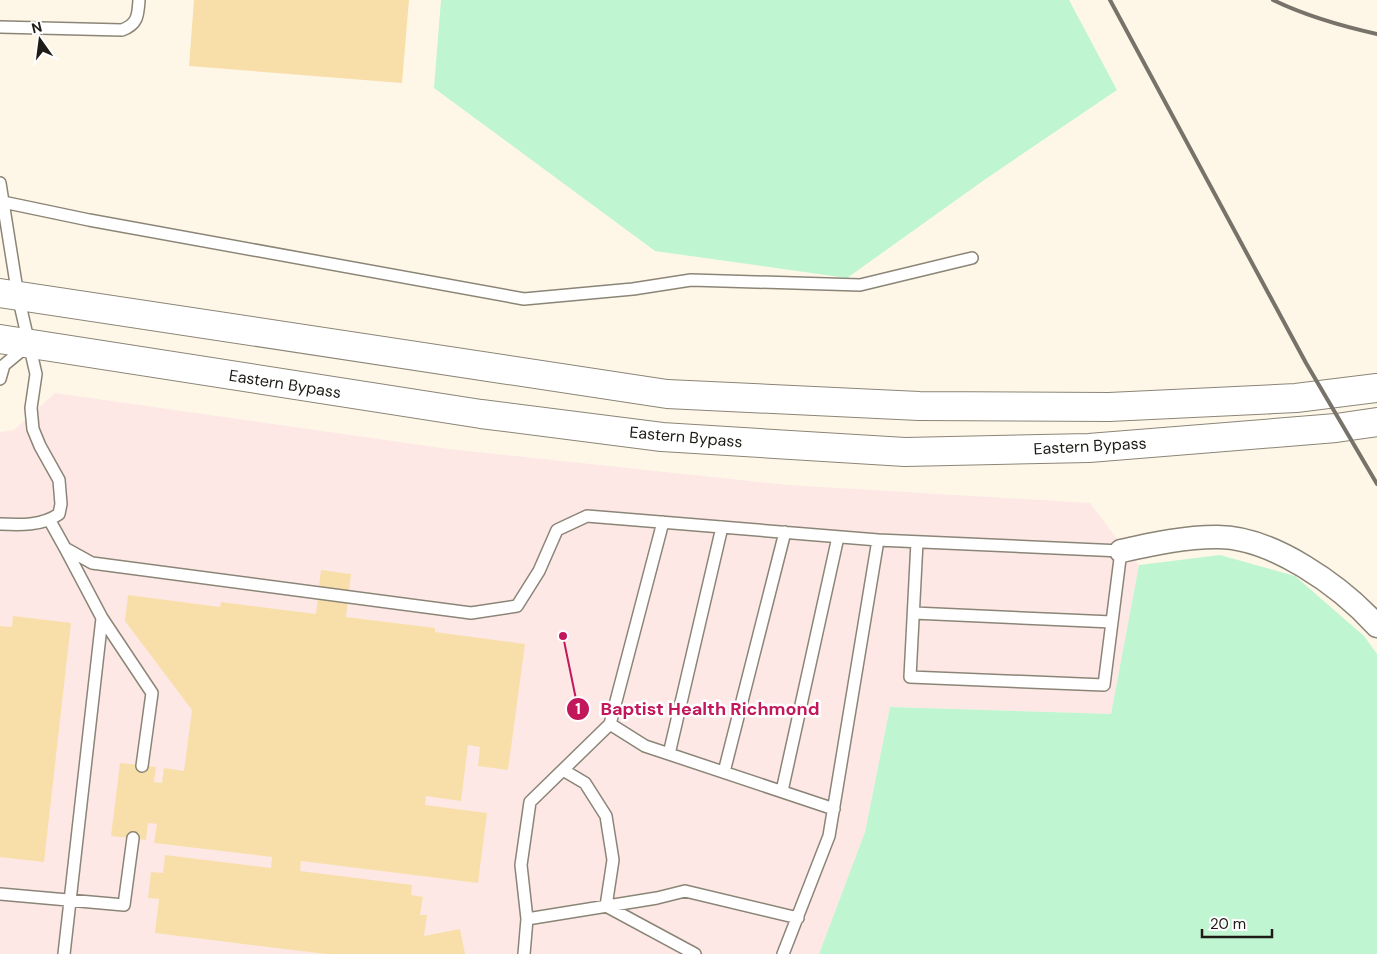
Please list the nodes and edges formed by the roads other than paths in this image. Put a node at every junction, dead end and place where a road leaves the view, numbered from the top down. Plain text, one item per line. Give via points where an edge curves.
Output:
1 (139, 0) edge
2 (0, 27) edge
3 (0, 183) edge
4 (3, 202) junction
5 (972, 258) dead end
6 (9, 294) edge
7 (0, 339) edge
8 (30, 344) junction
9 (0, 379) edge
10 (1377, 388) edge
11 (1377, 422) edge
12 (50, 520) junction
13 (663, 522) junction
14 (0, 524) edge
15 (722, 527) junction
16 (785, 532) junction
17 (838, 537) junction
18 (878, 540) junction
19 (918, 542) junction
20 (65, 548) junction
21 (1121, 551) junction
22 (914, 613) junction
23 (102, 618) junction
24 (1112, 622) junction
25 (1377, 626) edge
26 (610, 724) junction
27 (669, 754) junction
28 (142, 766) dead end
29 (563, 770) junction
30 (724, 772) junction
31 (782, 791) junction
32 (834, 809) junction
33 (133, 838) dead end
34 (0, 894) edge
35 (69, 901) junction
36 (606, 906) junction
37 (798, 918) junction
38 (527, 919) junction
39 (64, 954) edge
40 (524, 954) edge
41 (695, 954) edge
42 (783, 954) edge

1 - 2 lane via 136,20 122,30
3 - 4 lane
4 - 5 lane via 524,299 691,280 860,285
4 - 6 lane
6 - 8 lane
6 - 10 main road via 667,394 919,406 1108,407 1296,398
7 - 8 main road, Eastern Bypass
8 - 9 lane via 4,365
8 - 11 main road, Eastern Bypass via 481,414 652,436 905,452 1089,448
8 - 12 lane via 36,374 31,408 33,429 59,480 62,504 59,514
12 - 14 lane via 21,525
12 - 20 lane
13 - 15 lane
13 - 20 lane via 587,516 558,530 539,571 517,606 471,612 92,563
13 - 26 lane
15 - 16 lane
15 - 27 lane
16 - 17 lane
16 - 30 lane
17 - 18 lane
17 - 31 lane
18 - 19 lane
18 - 32 lane
19 - 21 lane
19 - 22 lane
20 - 23 lane
21 - 24 lane
21 - 25 street via 1186,538 1246,540 1296,562 1349,599
22 - 24 lane
22 - 24 lane via 910,677 1104,685
23 - 28 lane via 152,693
23 - 35 lane
26 - 27 lane via 644,746
26 - 29 lane
27 - 30 lane
29 - 36 lane via 585,783 606,816 613,860
29 - 38 lane via 530,802 521,865
30 - 31 lane
31 - 32 lane
32 - 37 lane via 830,836
33 - 35 lane via 124,905
34 - 35 lane
35 - 39 lane
36 - 37 lane via 685,891
36 - 38 lane
36 - 41 lane
37 - 42 lane
38 - 40 lane

